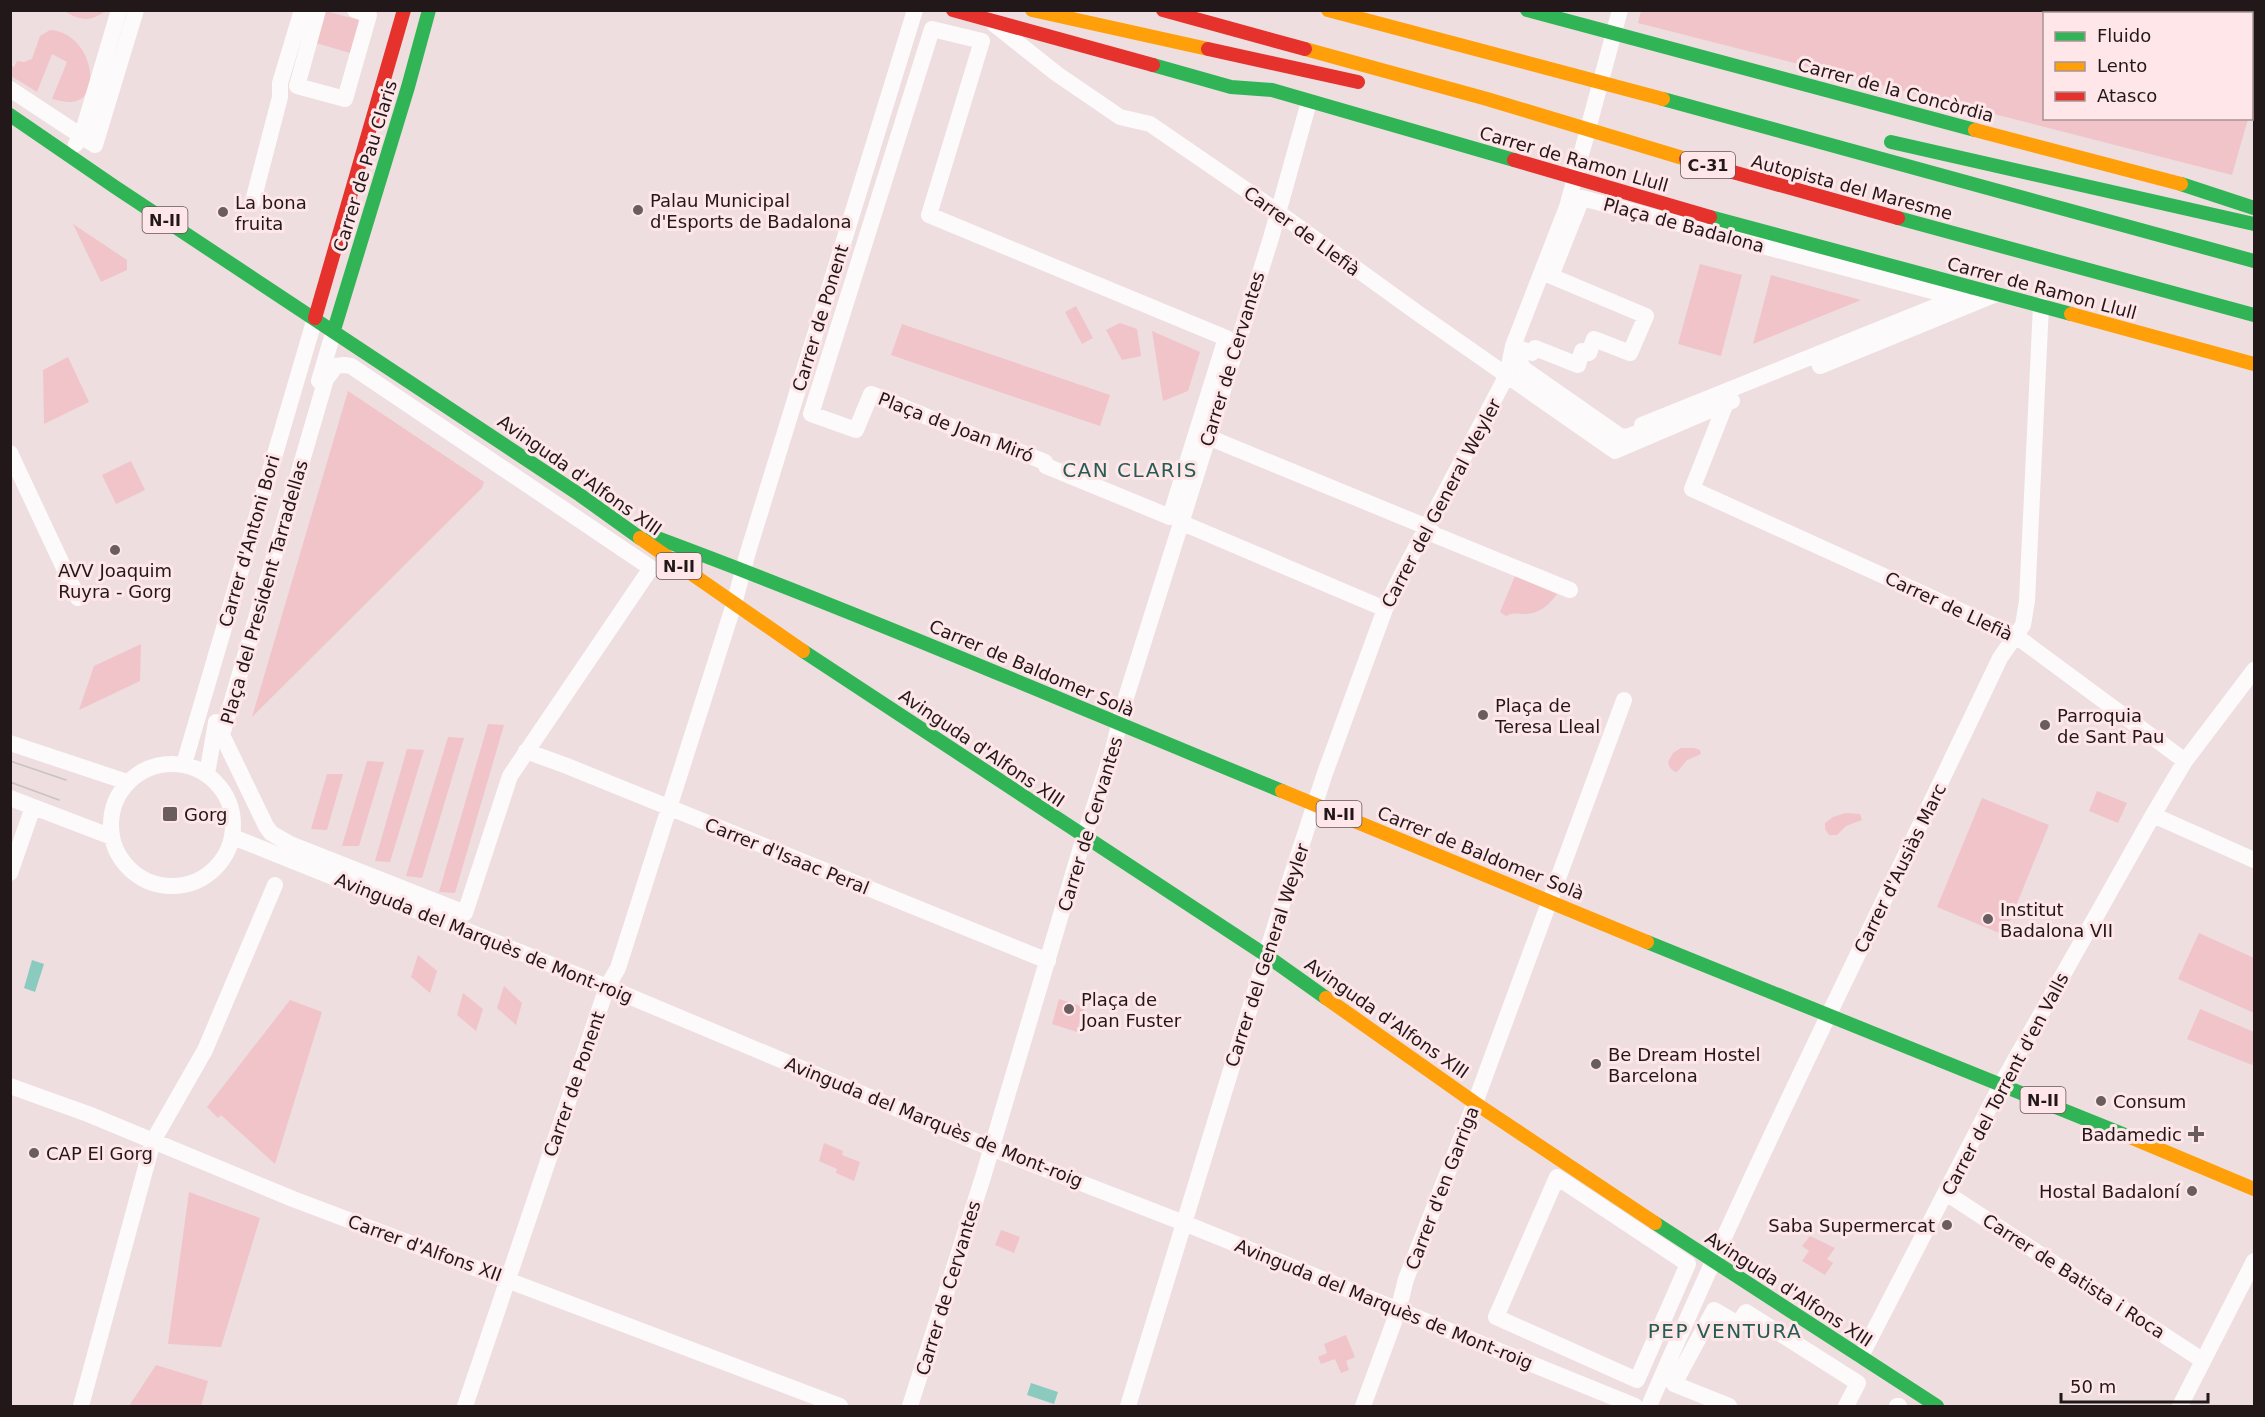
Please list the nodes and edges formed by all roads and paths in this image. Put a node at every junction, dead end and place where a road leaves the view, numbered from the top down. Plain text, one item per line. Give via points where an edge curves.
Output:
1 (119, 10) edge
2 (136, 10) edge
3 (302, 10) edge
4 (318, 10) edge
5 (355, 10) edge
6 (404, 10) edge
7 (429, 10) edge
8 (915, 10) edge
9 (953, 10) edge
10 (1032, 10) edge
11 (1163, 10) edge
12 (1328, 10) edge
13 (1527, 10) edge
14 (1619, 13) edge
15 (987, 18) junction
16 (10, 89) edge
17 (1487, 99) junction
18 (1309, 102) junction
19 (10, 115) edge
20 (81, 136) junction
21 (1812, 139) junction
22 (69, 155) junction
23 (253, 201) dead end
24 (2254, 208) edge
25 (1277, 212) junction
26 (929, 215) joint
27 (2254, 224) edge
28 (2254, 261) edge
29 (1996, 294) junction
30 (2041, 305) junction
31 (1942, 311) joint
32 (2254, 315) edge
33 (315, 318) junction
34 (334, 330) junction
35 (2254, 364) edge
36 (1507, 375) junction
37 (1726, 403) junction
38 (1208, 437) junction
39 (10, 453) edge
40 (1180, 522) junction
41 (626, 527) junction
42 (1427, 527) junction
43 (743, 569) junction
44 (771, 581) junction
45 (1570, 590) dead end
46 (78, 598) dead end
47 (736, 598) junction
48 (1385, 609) junction
49 (2016, 636) junction
50 (2254, 670) edge
51 (1624, 700) dead end
52 (1120, 723) junction
53 (10, 743) edge
54 (526, 751) junction
55 (2184, 761) junction
56 (184, 764) junction
57 (207, 774) junction
58 (127, 782) junction
59 (10, 798) edge
60 (1316, 804) junction
61 (33, 807) junction
62 (669, 808) junction
63 (2153, 815) junction
64 (112, 837) junction
65 (233, 837) junction
66 (1084, 837) junction
67 (2254, 860) edge
68 (10, 873) edge
69 (275, 885) dead end
70 (1551, 901) junction
71 (1267, 956) junction
72 (1048, 961) junction
73 (607, 987) junction
74 (1830, 1015) junction
75 (2002, 1083) junction
76 (10, 1086) edge
77 (1475, 1103) junction
78 (153, 1141) junction
79 (991, 1148) junction
80 (1557, 1177) joint
81 (2254, 1189) edge
82 (1946, 1193) junction
83 (1184, 1223) junction
84 (1712, 1261) junction
85 (2254, 1261) edge
86 (507, 1279) junction
87 (1398, 1311) junction
88 (1861, 1356) junction
89 (2202, 1360) junction
90 (469, 1405) edge
91 (81, 1407) edge
92 (840, 1407) edge
93 (910, 1407) edge
94 (1128, 1407) edge
95 (1363, 1407) edge
96 (1635, 1407) edge
97 (1649, 1407) edge
98 (1729, 1407) edge
99 (1846, 1407) edge
100 (1937, 1407) edge
101 (2180, 1407) edge

1 - 20 street
2 - 20 street via 95,145
3 - 23 street via 280,83 280,97
4 - 5 street via 297,86 345,99 369,15
6 - 33 main road, Carrer de Pau Claris
7 - 34 main road, Carrer de Pau Claris
8 - 43 street, Carrer de Ponent
9 - 15 main road, Carrer de Ramon Llull
10 - 17 main road via 1347,81
11 - 17 main road, Autopista del Maresme / C-31
12 - 21 main road, Autopista del Maresme
13 - 24 main road, Carrer de la Concòrdia via 2161,179
14 - 36 street, Carrer del General Weyler via 1569,200 1513,346
15 - 18 main road, Carrer de Ramon Llull via 1231,87 1272,90
15 - 25 street, Carrer de Llefià via 1057,74 1120,117 1150,124
16 - 20 street
17 - 32 main road, Autopista del Maresme / C-31 via 1637,146
18 - 25 street, Carrer de Cervantes
18 - 29 main road, Carrer de Ramon Llull
19 - 22 main road, Avinguda d'Alfons XIII / N-II
20 - 22 street
21 - 27 main road via 1877,142
21 - 28 main road, Autopista del Maresme
22 - 33 main road, Avinguda d'Alfons XIII / N-II
25 - 36 street, Carrer de Llefià
25 - 38 street, Carrer de Cervantes
26 - 26 street, Plaça de Joan Miró via 982,41 932,29 810,414 856,430 871,394 1045,462 1046,466 1170,517 1226,338
29 - 30 main road, Carrer de Ramon Llull
29 - 37 street
30 - 35 main road, Carrer de Ramon Llull
30 - 49 street, Carrer d'Ausiàs Marc via 2027,601 2024,625
31 - 31 street, Plaça de Badalona via 1937,306 1642,425 1641,431 1627,437 1616,434 1524,369 1518,357 1521,349 1532,353 1535,348 1578,365 1582,351 1589,353 1594,339 1630,353 1646,316 1551,276 1582,198 1965,301
33 - 34 main road, Avinguda d'Alfons XIII / N-II
33 - 56 street, Carrer d'Antoni Bori
34 - 41 main road, Avinguda d'Alfons XIII / N-II
34 - 57 street, Carrer d'Antoni Bori via 216,723
36 - 37 street, Carrer de Llefià via 1615,451
36 - 42 street, Carrer del General Weyler
37 - 49 street, Carrer de Llefià via 1692,489
38 - 40 street, Carrer de Cervantes
38 - 42 street
39 - 46 street
40 - 48 street
40 - 52 street, Carrer de Cervantes
41 - 43 main road, Carrer de Baldomer Solà / N-II
41 - 47 main road, Avinguda d'Alfons XIII / N-II via 698,580
42 - 45 street via 1435,535
42 - 48 street, Carrer del General Weyler
43 - 44 main road, Carrer de Baldomer Solà / N-II
43 - 47 street, Carrer de Ponent
44 - 47 street via 759,581
44 - 52 main road, Carrer de Baldomer Solà / N-II
47 - 62 street, Carrer de Ponent
47 - 66 main road, Avinguda d'Alfons XIII / N-II
48 - 60 street, Carrer del General Weyler
49 - 55 street, Carrer de Llefià
49 - 74 street, Carrer d'Ausiàs Marc via 2000,658
50 - 55 street, Carrer del Torrent d'en Valls
51 - 70 street, Carrer d'en Garriga
52 - 60 main road, Carrer de Baldomer Solà / N-II
52 - 66 street, Carrer de Cervantes
53 - 58 street
54 - 54 street, Plaça del President Tarradellas via 651,568 351,366 336,366 326,379 222,735 266,826 285,841 465,913 510,776
54 - 62 street, Carrer d'Isaac Peral
55 - 63 street, Carrer del Torrent d'en Valls
56 - 57 street
56 - 58 street via 152,766
57 - 65 street via 228,800 234,821
58 - 64 street via 113,805
59 - 61 street
60 - 70 main road, Carrer de Baldomer Solà / N-II
60 - 71 street, Carrer del General Weyler
61 - 64 street
61 - 68 street
62 - 72 street, Carrer d'Isaac Peral
62 - 73 street, Carrer de Ponent via 618,968
63 - 67 street
63 - 75 street, Carrer del Torrent d'en Valls
64 - 65 street via 116,851 133,872 151,882 174,887 190,884 214,870
65 - 73 street, Avinguda del Marquès de Mont-roig
66 - 71 main road, Avinguda d'Alfons XIII / N-II
66 - 72 street, Carrer de Cervantes
69 - 78 street via 205,1050
70 - 74 main road, Carrer de Baldomer Solà / N-II
70 - 77 street, Carrer d'en Garriga
71 - 77 main road, Avinguda d'Alfons XIII / N-II
71 - 83 street, Carrer del General Weyler
72 - 79 street, Carrer de Cervantes
73 - 79 street, Avinguda del Marquès de Mont-roig
73 - 86 street, Carrer de Ponent
74 - 75 main road, Carrer de Baldomer Solà / N-II
74 - 84 street, Carrer d'Ausiàs Marc
75 - 81 main road, Carrer de Baldomer Solà / N-II
75 - 82 street, Carrer del Torrent d'en Valls
76 - 78 street, Carrer d'Alfons XII
77 - 84 main road, Avinguda d'Alfons XIII / N-II
77 - 87 street, Carrer d'en Garriga via 1406,1279
78 - 86 street, Carrer d'Alfons XII
78 - 91 street
79 - 83 street, Avinguda del Marquès de Mont-roig
79 - 93 street, Carrer de Cervantes
80 - 80 street via 1496,1317 1637,1380 1689,1264
82 - 88 street, Carrer del Torrent d'en Valls
82 - 89 street, Carrer de Batista i Roca
83 - 87 street, Avinguda del Marquès de Mont-roig
83 - 94 street, Carrer del General Weyler
84 - 88 main road, Avinguda d'Alfons XIII / N-II
84 - 97 street, Carrer d'Ausiàs Marc
85 - 89 street
86 - 90 street, Carrer de Ponent
86 - 92 street, Carrer d'Alfons XII
87 - 95 street, Carrer d'en Garriga
87 - 96 street, Avinguda del Marquès de Mont-roig
88 - 100 main road, Avinguda d'Alfons XIII / N-II
89 - 101 street
98 - 99 street via 1674,1384 1714,1310 1738,1324 1746,1312 1858,1383

